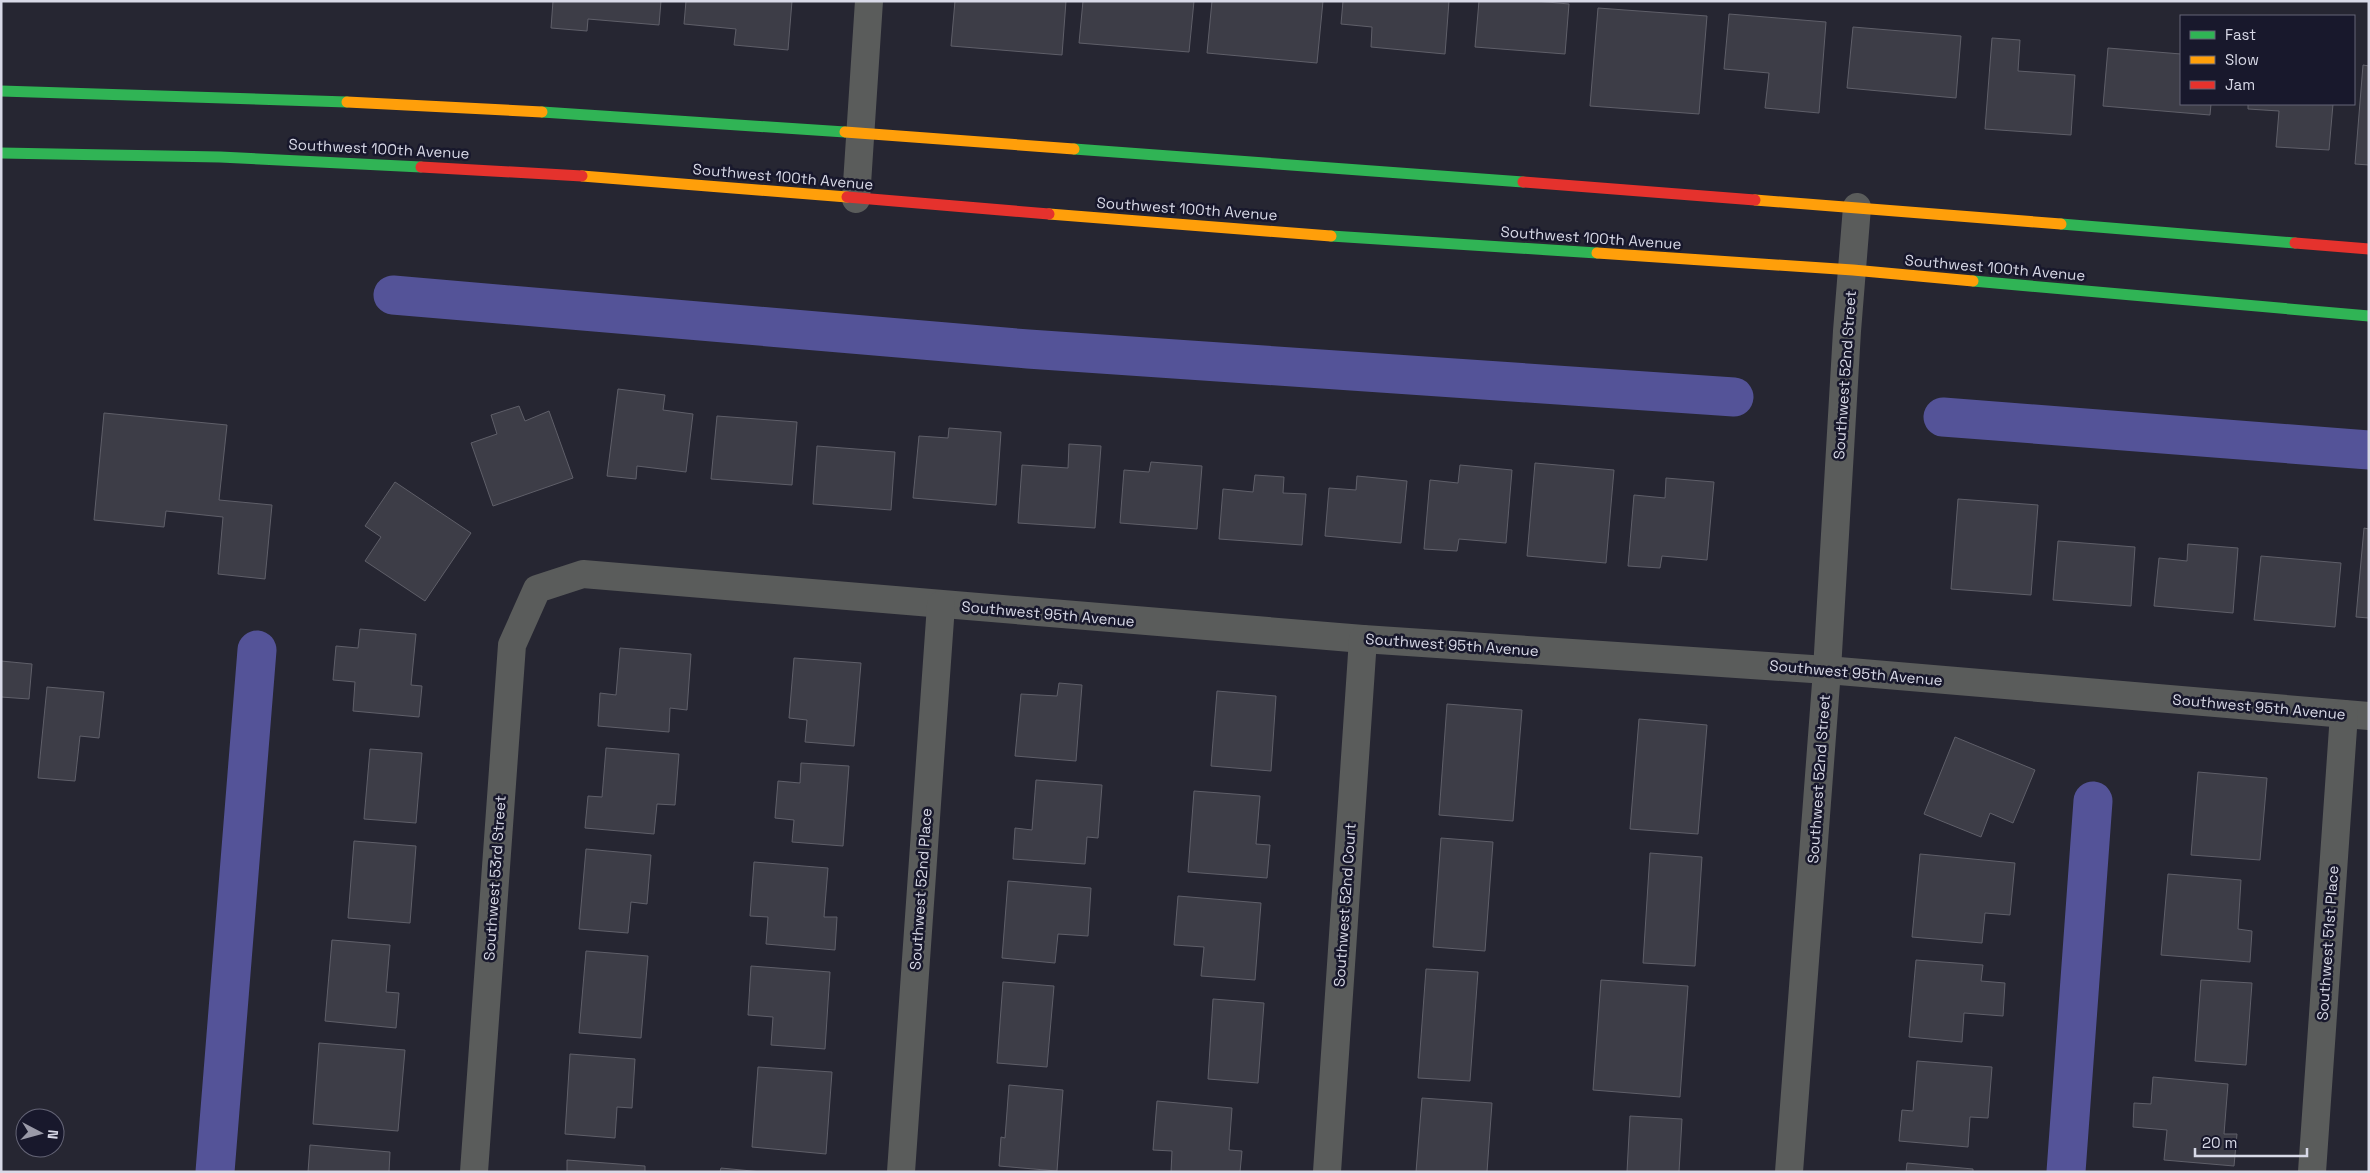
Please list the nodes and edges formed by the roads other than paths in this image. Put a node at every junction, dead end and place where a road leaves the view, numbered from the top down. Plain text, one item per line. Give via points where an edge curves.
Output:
1 (869, 1) edge
2 (1, 91) edge
3 (860, 132) junction
4 (1, 152) edge
5 (856, 198) junction
6 (1857, 207) junction
7 (2369, 249) edge
8 (1853, 270) junction
9 (2369, 316) edge
10 (537, 589) joint
11 (941, 605) junction
12 (1363, 639) junction
13 (1827, 670) junction
14 (2357, 715) edge
15 (474, 1172) edge
16 (901, 1172) edge
17 (1327, 1172) edge
18 (1789, 1172) edge
19 (2312, 1172) edge

1 - 3 street
2 - 3 main road via 391,102
3 - 5 street
3 - 6 main road
4 - 5 main road, Southwest 100th Avenue via 434,166
5 - 8 main road, Southwest 100th Avenue via 1301,234
6 - 7 main road
6 - 8 street, Southwest 52nd Street
8 - 9 main road, Southwest 100th Avenue
8 - 13 street, Southwest 52nd Street
10 - 11 street, Southwest 95th Avenue via 583,574
10 - 15 street, Southwest 53rd Street via 512,645
11 - 12 street, Southwest 95th Avenue
11 - 16 street, Southwest 52nd Place
12 - 13 street, Southwest 95th Avenue
12 - 17 street, Southwest 52nd Court
13 - 14 street, Southwest 95th Avenue
13 - 18 street, Southwest 52nd Street
14 - 19 street, Southwest 51st Place

